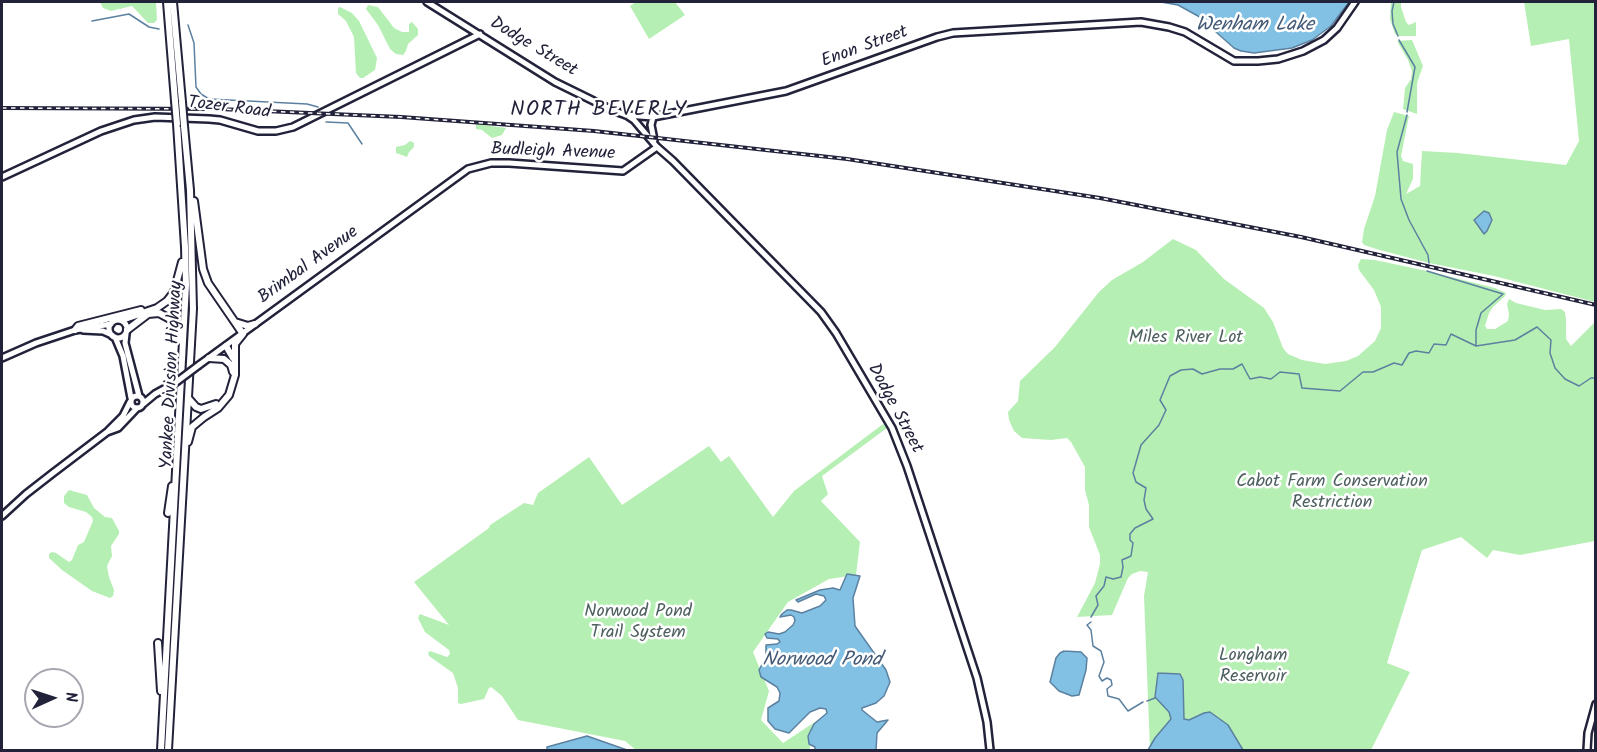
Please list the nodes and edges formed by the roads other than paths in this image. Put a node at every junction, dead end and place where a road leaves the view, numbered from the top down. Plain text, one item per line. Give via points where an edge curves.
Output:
1 (166, 2) edge
2 (173, 2) edge
3 (427, 2) edge
4 (1355, 2) edge
5 (480, 34) junction
6 (179, 102) junction
7 (626, 115) junction
8 (650, 117) junction
9 (184, 126) junction
10 (646, 134) junction
11 (657, 147) junction
12 (481, 165) joint
13 (2, 177) edge
14 (185, 247) junction
15 (167, 301) junction
16 (122, 320) junction
17 (235, 322) junction
18 (111, 324) junction
19 (255, 324) junction
20 (75, 330) junction
21 (126, 332) junction
22 (243, 334) junction
23 (113, 336) junction
24 (226, 346) junction
25 (2, 358) edge
26 (209, 358) junction
27 (235, 365) junction
28 (182, 373) junction
29 (155, 394) junction
30 (140, 396) junction
31 (188, 398) junction
32 (131, 400) junction
33 (143, 404) junction
34 (137, 408) junction
35 (179, 417) junction
36 (108, 432) junction
37 (185, 451) junction
38 (168, 513) dead end
39 (2, 516) edge
40 (158, 643) dead end
41 (1596, 704) edge
42 (163, 717) junction
43 (161, 750) edge
44 (168, 750) edge
45 (990, 750) edge
46 (1587, 750) edge

1 - 6 highway, Yankee Division Highway
2 - 6 highway, Yankee Division Highway
3 - 5 main road, Dodge Street
4 - 8 main road, Enon Street via 1324,40 1288,56 1258,61 1229,59 1191,34 1141,22 943,35 789,90
5 - 7 main road, Dodge Street via 555,82
5 - 13 main road, Tozer Road via 285,129 258,131 196,118 134,120
6 - 9 highway, Yankee Division Highway, bridge
6 - 14 highway, Yankee Division Highway, bridge
7 - 8 main road, Enon Street
7 - 10 main road, Dodge Street
8 - 10 main road via 645,123
8 - 11 main road
9 - 17 highway via 203,269 212,292
9 - 31 highway, Yankee Division Highway via 193,257
10 - 11 main road, Dodge Street
11 - 12 main road, Budleigh Avenue via 624,171 509,163
11 - 45 main road, Dodge Street via 821,312 892,430 908,466 977,678
12 - 19 main road, Brimbal Avenue via 459,175
14 - 15 highway via 174,292
14 - 28 highway, Yankee Division Highway
15 - 16 highway
15 - 20 highway
16 - 18 main road
16 - 21 main road
17 - 19 highway
17 - 22 highway
18 - 20 main road
18 - 23 main road
19 - 22 main road, Brimbal Avenue
20 - 23 main road via 103,331
20 - 25 main road
21 - 23 main road via 119,338
21 - 28 highway via 148,314 168,316 179,332
21 - 30 main road via 125,343
22 - 24 main road, Brimbal Avenue
22 - 27 highway via 236,344
23 - 32 main road via 121,350
24 - 26 main road, Brimbal Avenue
24 - 27 highway
26 - 29 main road, Brimbal Avenue, bridge
26 - 31 highway via 224,358 231,365 232,377 226,394 207,408 196,407
27 - 37 highway via 229,395 219,408 192,427
28 - 35 highway, Yankee Division Highway
29 - 30 main road
29 - 33 main road
30 - 32 main road
30 - 33 main road
31 - 37 highway, Yankee Division Highway
32 - 34 main road
32 - 36 main road
33 - 34 main road
34 - 36 main road via 118,428
35 - 38 highway
35 - 42 highway, Yankee Division Highway
36 - 39 main road
37 - 44 highway, Yankee Division Highway
40 - 42 highway
41 - 46 main road via 1587,733
42 - 43 highway, Yankee Division Highway

